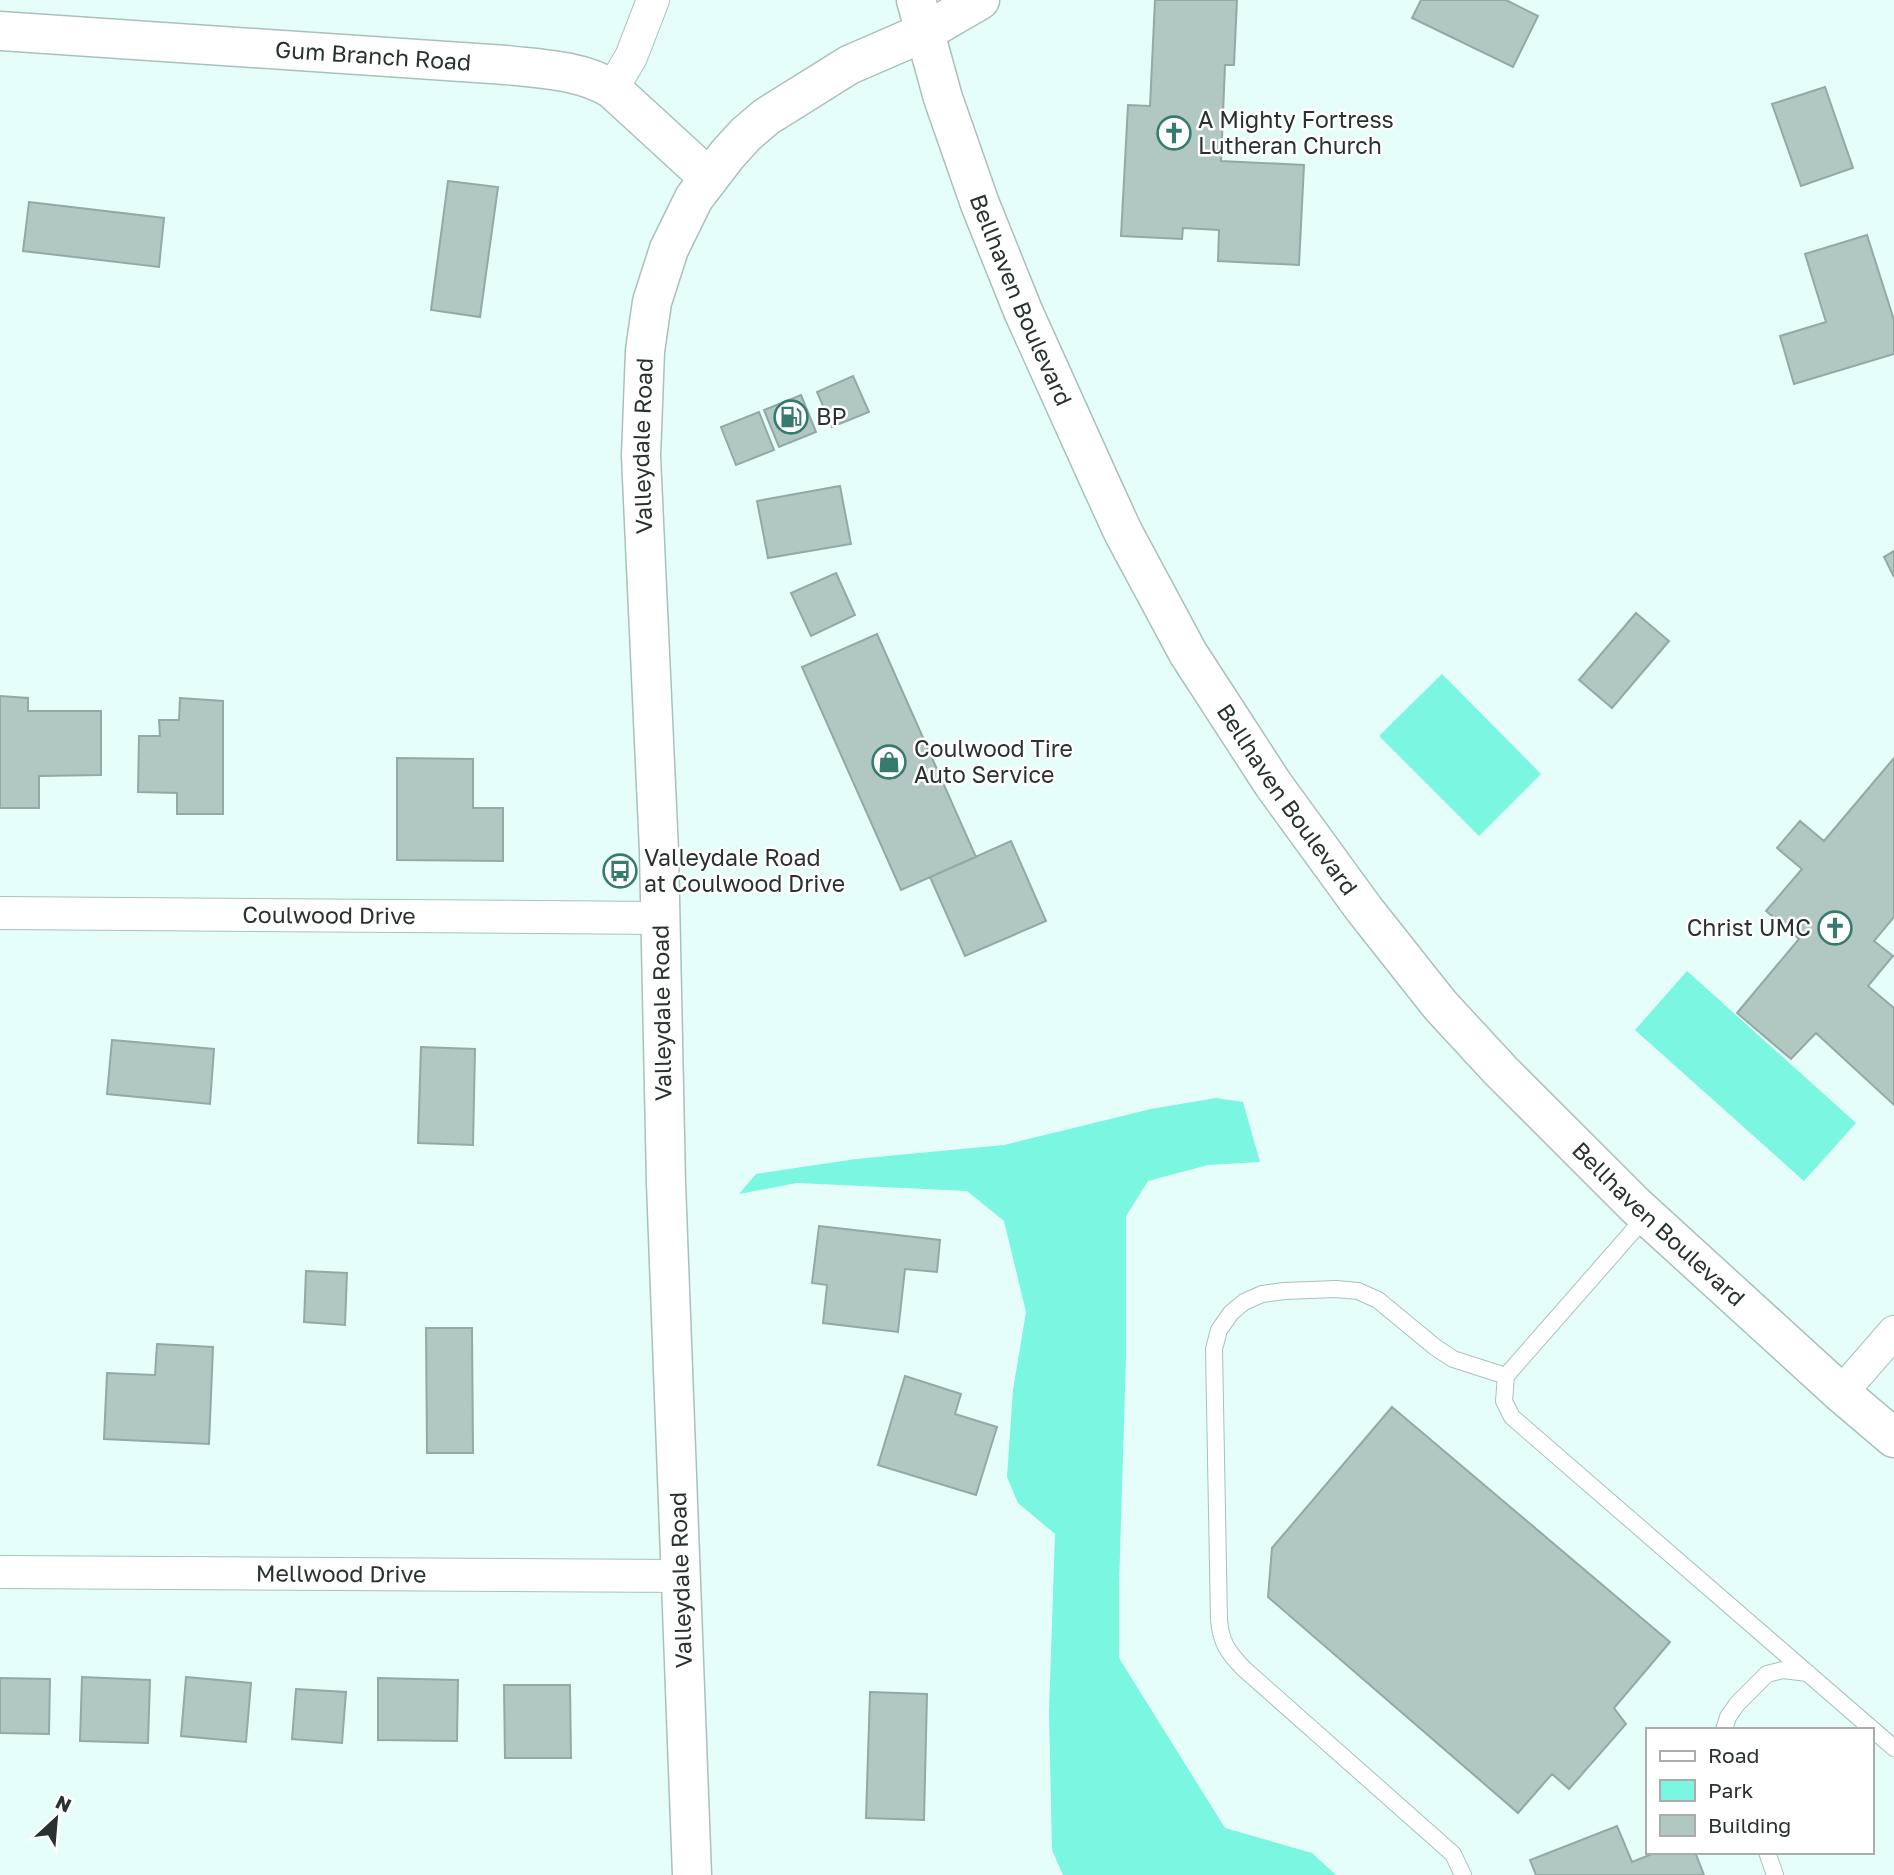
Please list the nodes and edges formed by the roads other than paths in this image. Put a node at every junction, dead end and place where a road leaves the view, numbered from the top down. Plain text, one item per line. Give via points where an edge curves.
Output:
1 (653, 0) edge
2 (980, 0) edge
3 (920, 16) edge
4 (0, 31) edge
5 (612, 89) junction
6 (709, 178) junction
7 (0, 914) edge
8 (660, 918) junction
9 (1647, 1215) junction
10 (1894, 1332) edge
11 (1506, 1376) junction
12 (1841, 1393) junction
13 (1894, 1438) edge
14 (0, 1572) edge
15 (681, 1576) junction
16 (1808, 1673) junction
17 (1725, 1728) edge
18 (1871, 1728) edge
19 (1873, 1730) edge
20 (1894, 1748) edge
21 (1767, 1854) edge
22 (692, 1875) edge
23 (1463, 1875) edge
24 (1775, 1875) edge

1 - 5 street via 631,57
2 - 3 street, Valleydale Road
3 - 6 street, Valleydale Road via 766,117
3 - 9 street, Bellhaven Boulevard via 980,204 1023,311 1123,532 1188,653 1273,784 1440,1005
4 - 5 street, Gum Branch Road via 506,65 564,71
5 - 6 street, Gum Branch Road
6 - 8 street, Valleydale Road via 669,249 652,302 645,351 641,456
7 - 8 street, Coulwood Drive
8 - 15 street, Valleydale Road
9 - 11 lane
9 - 12 street, Bellhaven Boulevard
10 - 12 street
11 - 16 lane via 1504,1402 1511,1416
11 - 23 lane via 1452,1359 1378,1300 1336,1289 1262,1294 1244,1302 1220,1330 1214,1349 1221,1637 1243,1668 1453,1854
12 - 13 street, Bellhaven Boulevard
14 - 15 street, Mellwood Drive
15 - 22 street, Valleydale Road
16 - 17 lane via 1783,1670 1767,1674 1737,1704
16 - 18 lane
19 - 20 lane
21 - 24 lane

